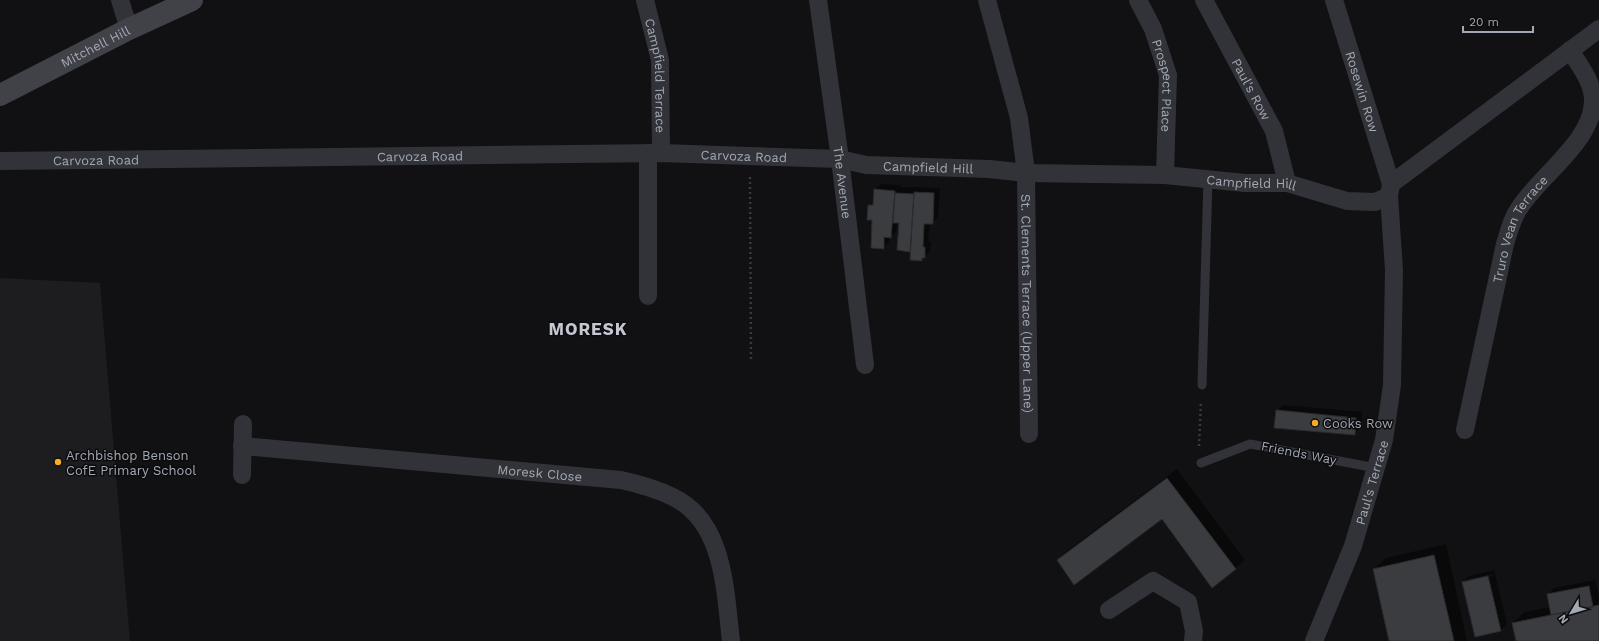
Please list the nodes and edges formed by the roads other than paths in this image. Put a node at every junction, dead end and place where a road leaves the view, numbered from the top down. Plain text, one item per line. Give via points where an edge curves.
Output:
1 (120, 0) edge
2 (192, 0) edge
3 (645, 0) edge
4 (818, 0) edge
5 (987, 0) edge
6 (1138, 0) edge
7 (1204, 0) edge
8 (1334, 0) edge
9 (129, 29) junction
10 (1599, 29) edge
11 (1570, 50) junction
12 (0, 95) edge
13 (654, 153) junction
14 (840, 159) junction
15 (0, 161) edge
16 (1026, 173) junction
17 (1165, 175) junction
18 (1208, 179) junction
19 (1287, 183) junction
20 (1390, 190) junction
21 (648, 296) dead end
22 (865, 365) dead end
23 (1202, 385) road end
24 (243, 424) dead end
25 (1465, 430) dead end
26 (1029, 434) dead end
27 (242, 446) junction
28 (1201, 463) dead end
29 (1376, 468) junction
30 (242, 475) dead end
31 (1109, 610) dead end
32 (731, 641) edge
33 (1193, 641) edge
34 (1314, 641) edge

1 - 9 street
2 - 9 street, Mitchell Hill
3 - 13 street, Campfield Terrace via 660,60
4 - 14 street, The Avenue
5 - 16 street, St. Clements Terrace (Upper Lane) via 1019,118
6 - 17 street, Prospect Place via 1153,29 1168,75
7 - 19 street, Paul's Row via 1274,132
8 - 20 street, Rosewin Row
9 - 12 street, Mitchell Hill
10 - 11 street, Campfield Hill
11 - 20 street, Campfield Hill
11 - 25 street, Truro Vean Terrace via 1590,84 1593,101 1591,116 1584,132 1528,196 1514,217 1505,244
13 - 14 street, Carvoza Road via 750,154
13 - 15 street, Carvoza Road
13 - 21 street, Campfield Terrace
14 - 16 street, Campfield Hill via 866,164
14 - 22 street, The Avenue
16 - 17 street, Campfield Hill
16 - 26 street, St. Clements Terrace (Upper Lane)
17 - 18 street, Campfield Hill
18 - 19 street, Campfield Hill via 1246,183
18 - 23 lane
19 - 20 street, Campfield Hill via 1347,201 1375,202
20 - 29 street, Paul's Terrace via 1394,270 1392,385 1384,440
24 - 27 street
27 - 30 street
27 - 32 street, Moresk Close via 621,480 663,492 695,513 705,525 712,540 724,576
28 - 29 lane, Friends Way via 1250,444
29 - 34 street, Paul's Terrace via 1353,546
31 - 33 street via 1153,581 1188,602 1194,631

